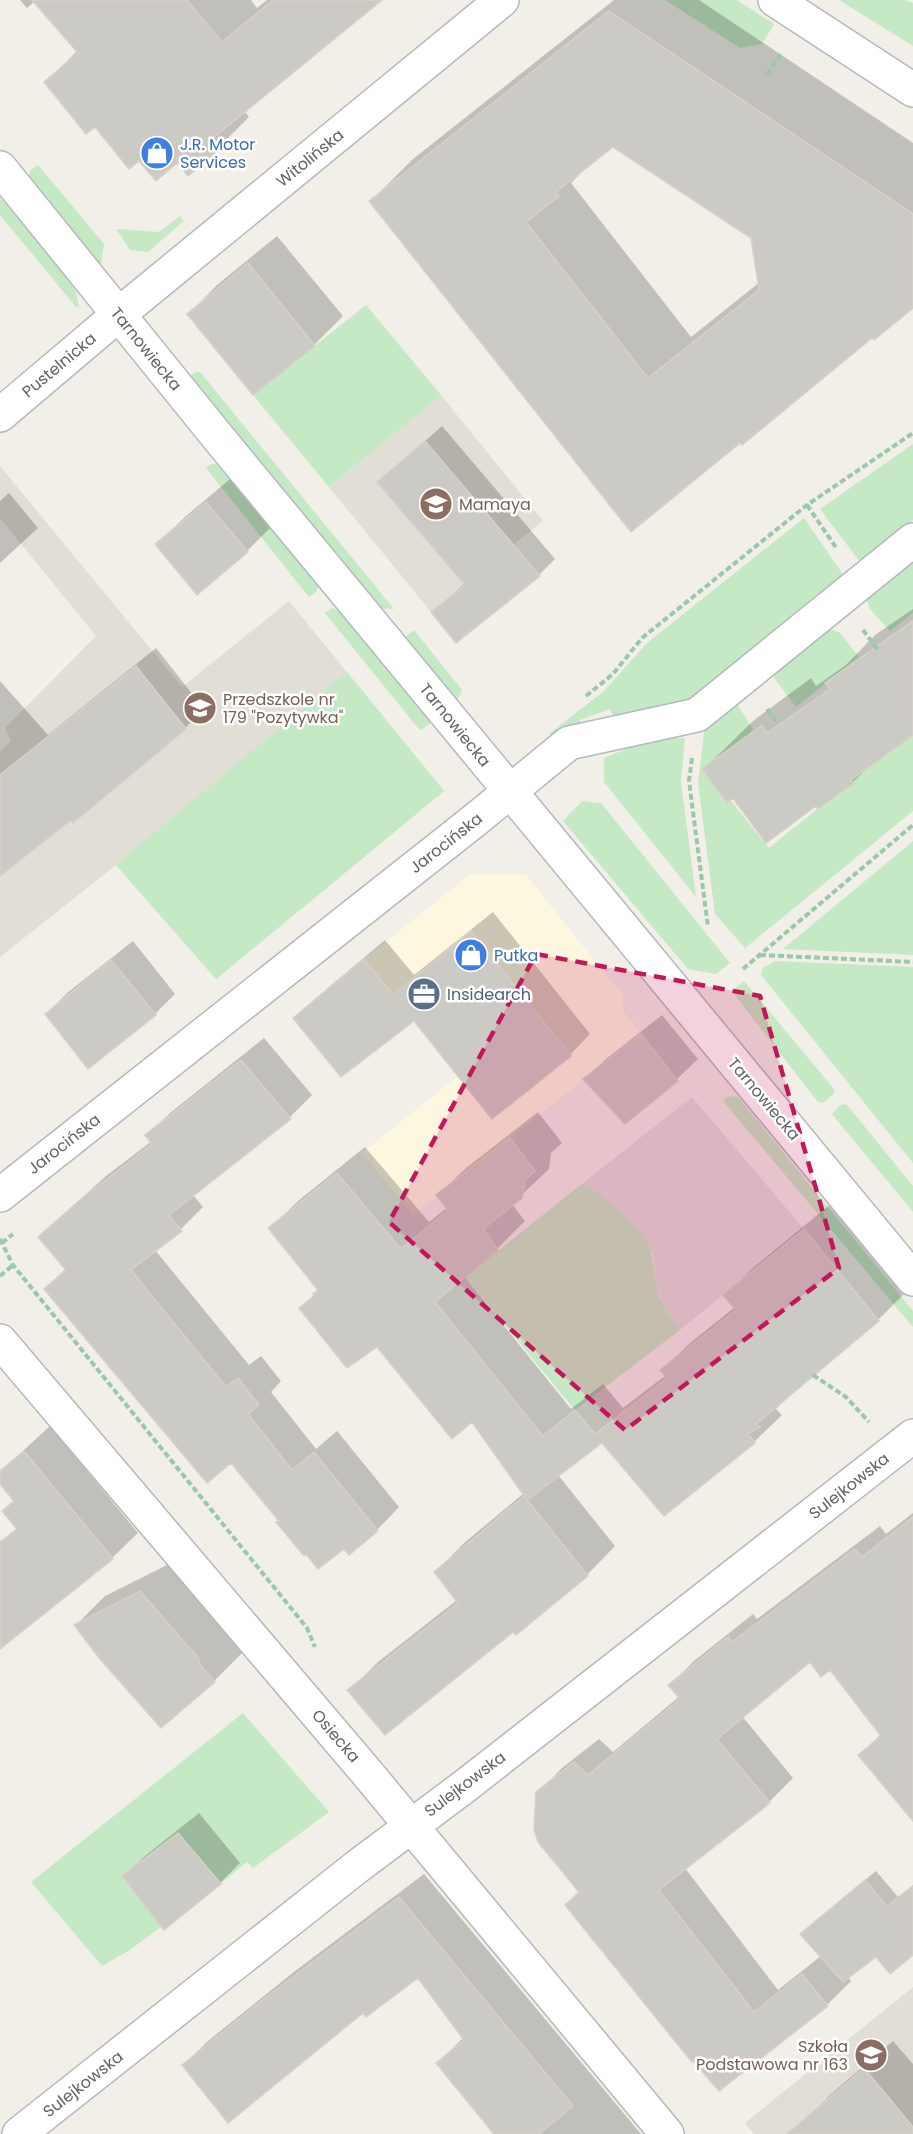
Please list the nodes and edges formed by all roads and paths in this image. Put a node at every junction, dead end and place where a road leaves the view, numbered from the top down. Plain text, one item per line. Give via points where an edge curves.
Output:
1 (502, 0) edge
2 (775, 0) edge
3 (913, 90) edge
4 (0, 168) edge
5 (118, 315) junction
6 (0, 415) edge
7 (913, 433) edge
8 (807, 505) junction
9 (913, 540) edge
10 (860, 581) junction
11 (579, 702) dead end
12 (697, 715) junction
13 (510, 792) junction
14 (913, 825) edge
15 (708, 927) dead end
16 (759, 955) junction
17 (913, 962) edge
18 (743, 969) dead end
19 (0, 1195) edge
20 (0, 1239) edge
21 (14, 1264) junction
22 (0, 1276) edge
23 (913, 1279) edge
24 (0, 1341) edge
25 (813, 1375) dead end
26 (871, 1425) dead end
27 (913, 1436) edge
28 (318, 1654) dead end
29 (411, 1826) junction
30 (19, 2134) edge
31 (667, 2134) edge

1 - 5 street, Witolińska
2 - 3 street
4 - 5 street, Tarnowiecka
5 - 6 street, Pustelnicka
5 - 13 street, Tarnowiecka
7 - 8 path
8 - 10 path
8 - 11 path via 642,638 613,674
9 - 10 street, Jarocińska
10 - 12 street, Jarocińska
12 - 13 street, Jarocińska via 569,742
12 - 15 path via 689,781
13 - 19 street, Jarocińska
13 - 23 street, Tarnowiecka
14 - 16 path
16 - 17 path
16 - 18 path
20 - 21 path
21 - 22 path
21 - 28 path via 307,1628
24 - 29 street, Osiecka
25 - 26 path via 846,1397
27 - 29 street, Sulejkowska
29 - 30 street, Sulejkowska
29 - 31 street, Osiecka

